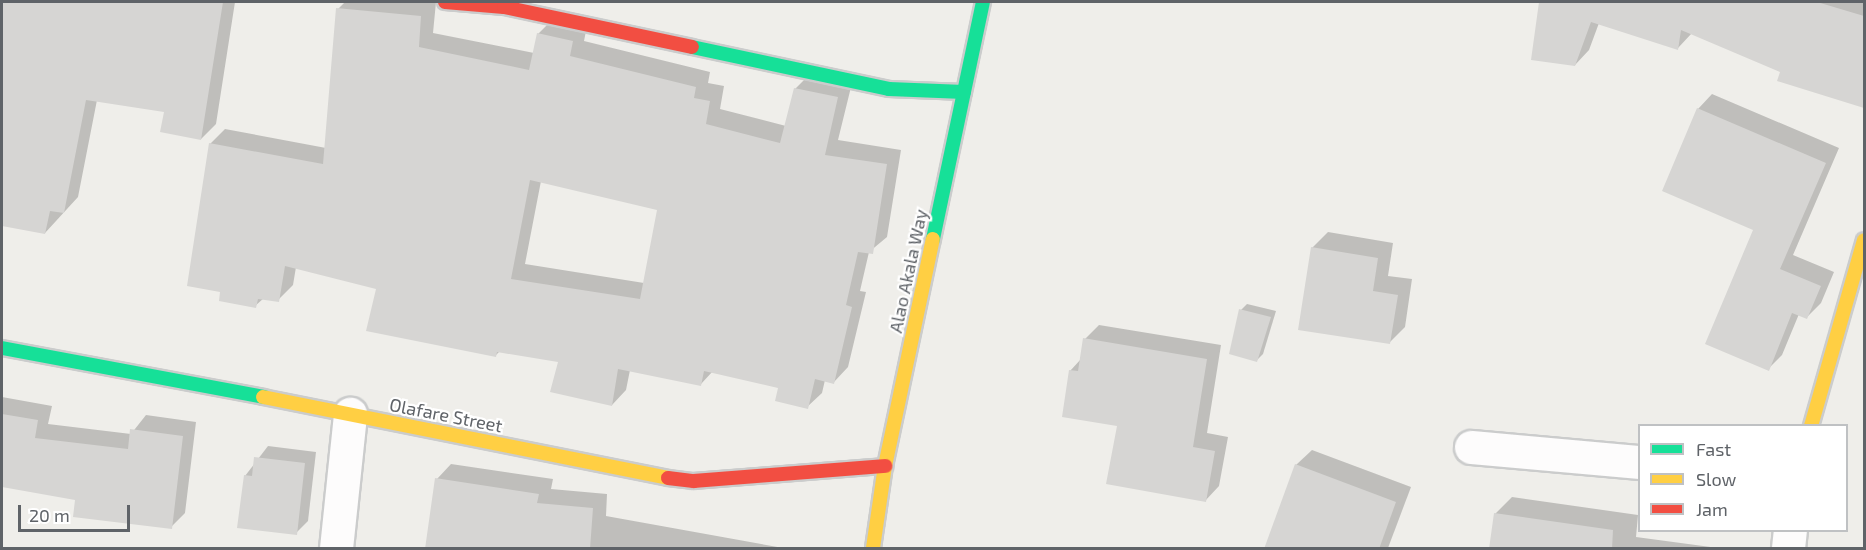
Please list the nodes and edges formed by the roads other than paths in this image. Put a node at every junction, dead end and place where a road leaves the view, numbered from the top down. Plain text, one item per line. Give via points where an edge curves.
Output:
1 (445, 2) edge
2 (984, 2) edge
3 (505, 4) edge
4 (964, 92) junction
5 (1864, 240) edge
6 (2, 348) edge
7 (350, 414) junction
8 (1812, 424) edge
9 (1471, 447) dead end
10 (1638, 462) edge
11 (885, 466) junction
12 (1790, 532) edge
13 (336, 549) edge
14 (873, 549) edge
15 (1788, 549) edge

1 - 3 street
2 - 4 street, Alao Akala Way
3 - 4 street via 889,89
4 - 11 street, Alao Akala Way
5 - 8 street
6 - 7 street, Olafare Street
7 - 11 street, Olafare Street via 648,476 694,481
7 - 13 street
9 - 10 street
11 - 14 street, Alao Akala Way
12 - 15 street

